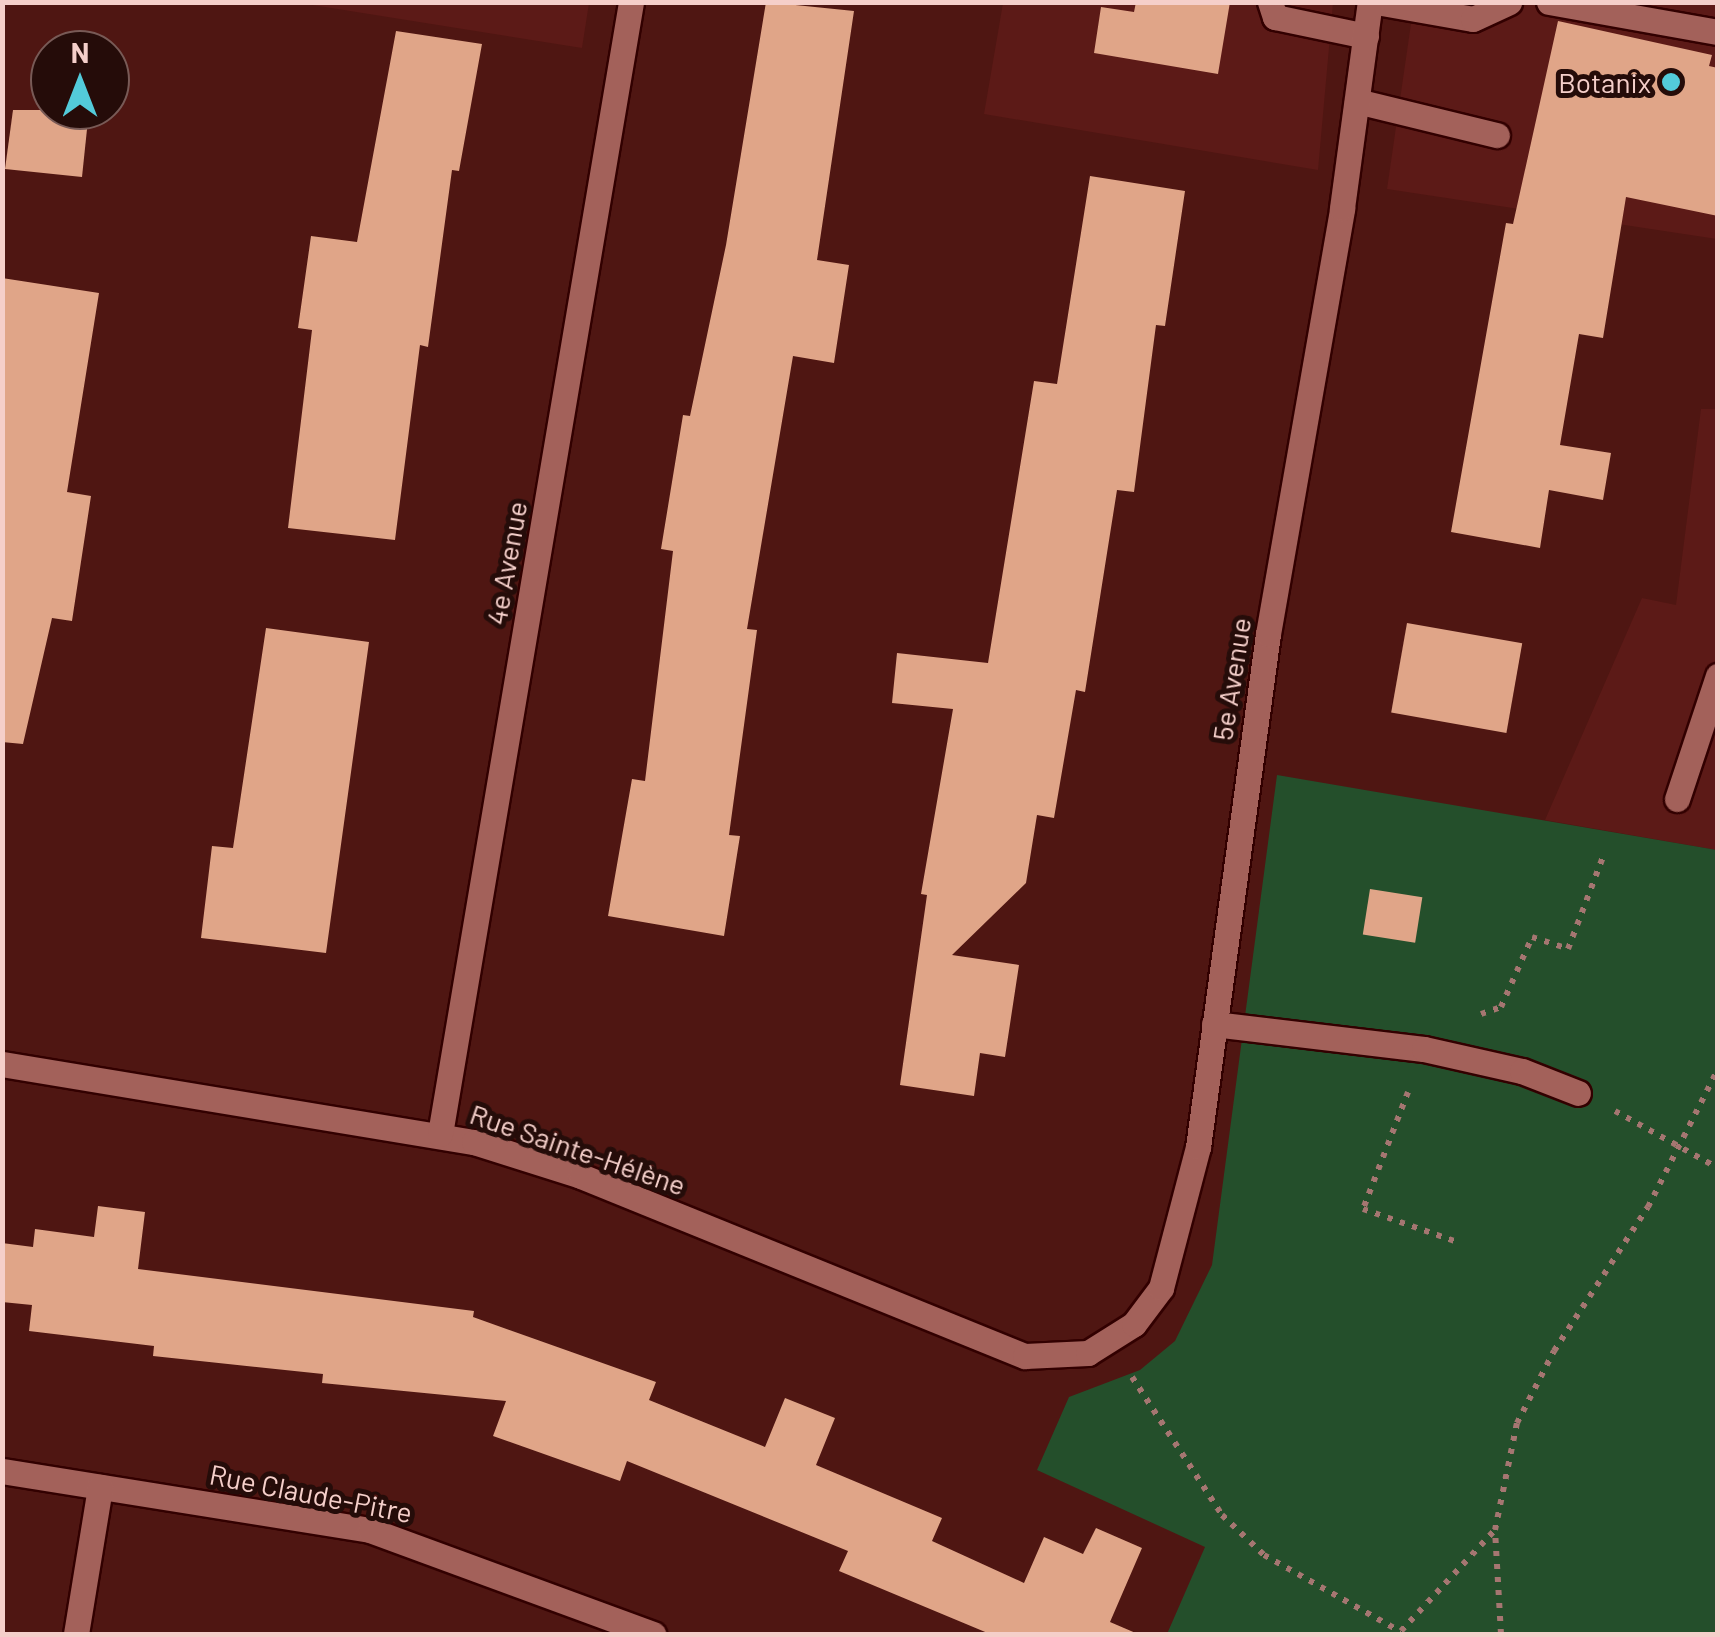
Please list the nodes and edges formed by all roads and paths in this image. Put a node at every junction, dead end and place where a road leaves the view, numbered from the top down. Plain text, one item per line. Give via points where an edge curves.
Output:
1 (631, 2) edge
2 (1270, 2) edge
3 (1373, 2) edge
4 (1509, 2) edge
5 (1549, 2) edge
6 (1718, 32) edge
7 (1366, 36) junction
8 (1358, 100) junction
9 (1497, 135) dead end
10 (1718, 676) edge
11 (1677, 799) dead end
12 (1214, 1024) junction
13 (2, 1064) edge
14 (1718, 1068) edge
15 (1578, 1093) joint
16 (440, 1134) junction
17 (1680, 1145) junction
18 (1718, 1168) edge
19 (1110, 1343) junction
20 (2, 1471) edge
21 (100, 1487) junction
22 (1495, 1530) junction
23 (1399, 1633) edge
24 (76, 1634) edge
25 (653, 1634) edge
26 (1501, 1634) edge

1 - 16 street, 4e Avenue
2 - 7 street via 1276,17
3 - 4 street via 1473,19
3 - 7 street, 5e Avenue
5 - 6 street
7 - 8 street, 5e Avenue
8 - 9 street
8 - 12 street, 5e Avenue via 1268,634
10 - 11 street
12 - 15 street via 1424,1049 1522,1071
12 - 19 street, 5e Avenue via 1198,1147 1171,1259 1149,1309
13 - 16 street, Rue Sainte-Hélène
14 - 17 path
15 - 17 path
16 - 19 street, Rue Sainte-Hélène via 581,1176 994,1348 1052,1357
17 - 18 path
17 - 22 path via 1531,1392 1506,1457
19 - 23 path via 1222,1515 1289,1572
20 - 21 street, Rue Claude-Pitre
21 - 24 street
21 - 25 street, Rue Claude-Pitre via 370,1530
22 - 23 path
22 - 26 path

